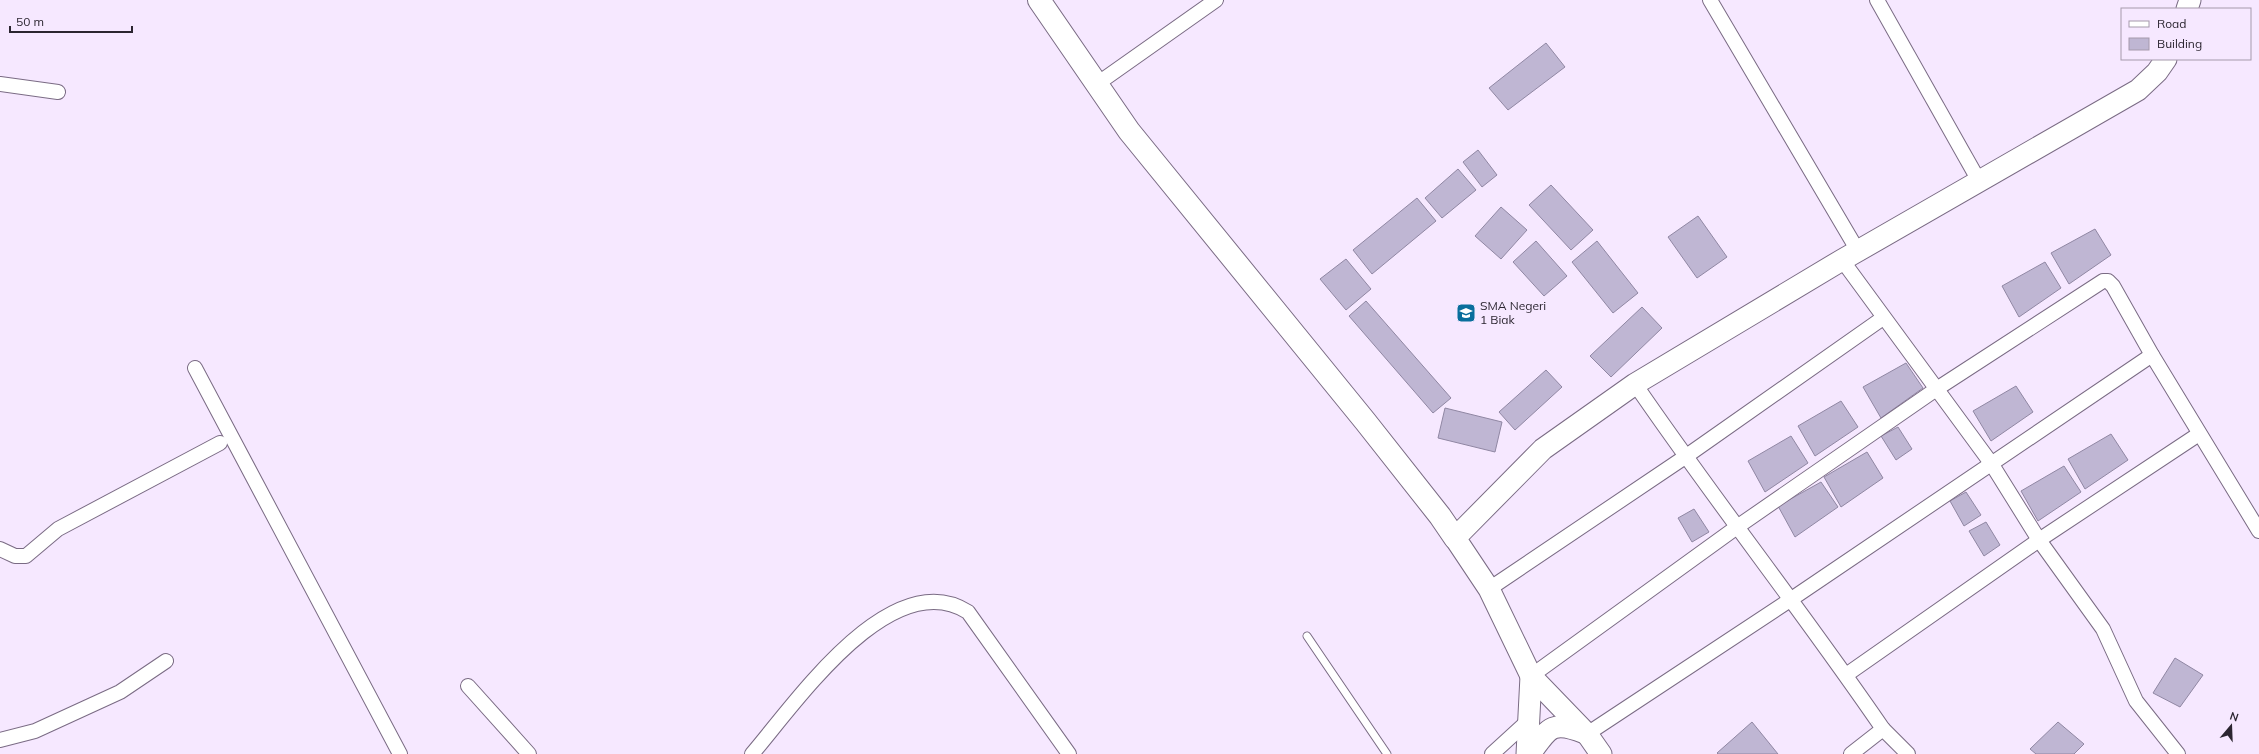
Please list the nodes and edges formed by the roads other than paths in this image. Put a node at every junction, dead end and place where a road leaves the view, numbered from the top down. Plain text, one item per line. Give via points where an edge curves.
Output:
1 (1039, 0) edge
2 (1216, 0) edge
3 (1710, 0) edge
4 (1877, 0) edge
5 (2165, 60) edge
6 (0, 84) edge
7 (1097, 84) junction
8 (58, 92) dead end
9 (1979, 181) junction
10 (1850, 256) junction
11 (1883, 318) junction
12 (2152, 355) junction
13 (195, 368) dead end
14 (1635, 384) junction
15 (1935, 390) junction
16 (2199, 434) junction
17 (220, 443) dead end
18 (1685, 457) junction
19 (1991, 463) junction
20 (1737, 527) junction
21 (2259, 531) edge
22 (1455, 538) junction
23 (2039, 540) junction
24 (0, 549) edge
25 (1489, 589) junction
26 (1790, 600) junction
27 (1307, 636) dead end
28 (166, 661) dead end
29 (1846, 675) junction
30 (1531, 676) junction
31 (468, 686) dead end
32 (1528, 722) junction
33 (1883, 729) junction
34 (1587, 734) junction
35 (0, 740) edge
36 (400, 754) edge
37 (529, 754) edge
38 (752, 754) edge
39 (1069, 754) edge
40 (1387, 754) edge
41 (1492, 754) edge
42 (1527, 754) edge
43 (1530, 754) edge
44 (1601, 754) edge
45 (1851, 754) edge
46 (1908, 754) edge
47 (2178, 754) edge

1 - 7 highway
2 - 7 street
3 - 10 street
4 - 9 street
5 - 9 main road via 2138,90
6 - 8 street
7 - 22 highway via 1129,131 1365,421
9 - 10 main road
10 - 11 street
10 - 14 main road
11 - 15 street
11 - 18 street
12 - 15 street via 2114,286 2108,281 2103,281
12 - 16 street
12 - 19 street
13 - 36 street
14 - 18 street
14 - 22 main road via 1543,449
15 - 19 street
15 - 20 street
16 - 21 street
16 - 23 street
17 - 24 street via 58,529 26,556 14,556
18 - 20 street
18 - 25 street
19 - 23 street
19 - 26 street
20 - 26 street
20 - 30 street
22 - 25 main road
23 - 29 street
23 - 47 street via 2103,629 2140,707
25 - 30 main road
26 - 29 street
26 - 34 street
27 - 40 lane
28 - 35 street via 120,692 35,731
29 - 33 street
30 - 32 main road
30 - 34 main road
31 - 37 street
32 - 41 street
32 - 42 main road
33 - 45 street
33 - 46 street
34 - 43 main road via 1558,726 1546,732
34 - 44 main road
38 - 39 street via 826,666 864,630 904,607 943,601 968,612

